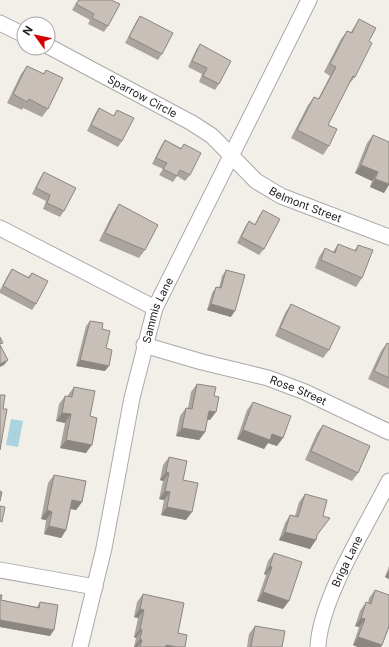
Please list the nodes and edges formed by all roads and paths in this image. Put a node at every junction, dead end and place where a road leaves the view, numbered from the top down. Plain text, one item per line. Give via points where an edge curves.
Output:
1 (309, 0) edge
2 (0, 23) edge
3 (16, 30) edge
4 (56, 50) edge
5 (231, 156) junction
6 (0, 228) edge
7 (389, 237) edge
8 (155, 308) junction
9 (144, 345) junction
10 (389, 432) edge
11 (389, 481) edge
12 (0, 570) edge
13 (95, 586) junction
14 (80, 647) edge
15 (318, 647) edge

1 - 5 street, Sammis Lane
2 - 3 street
4 - 5 street, Sparrow Circle via 192,122 212,136
5 - 7 street, Belmont Street via 256,181 282,196
5 - 8 street, Sammis Lane
6 - 8 street
8 - 9 street, Sammis Lane
9 - 10 street, Rose Street via 268,378 305,392
9 - 13 street, Sammis Lane
11 - 15 street, Briga Lane via 335,587 319,635
12 - 13 street
13 - 14 street, Sammis Lane

